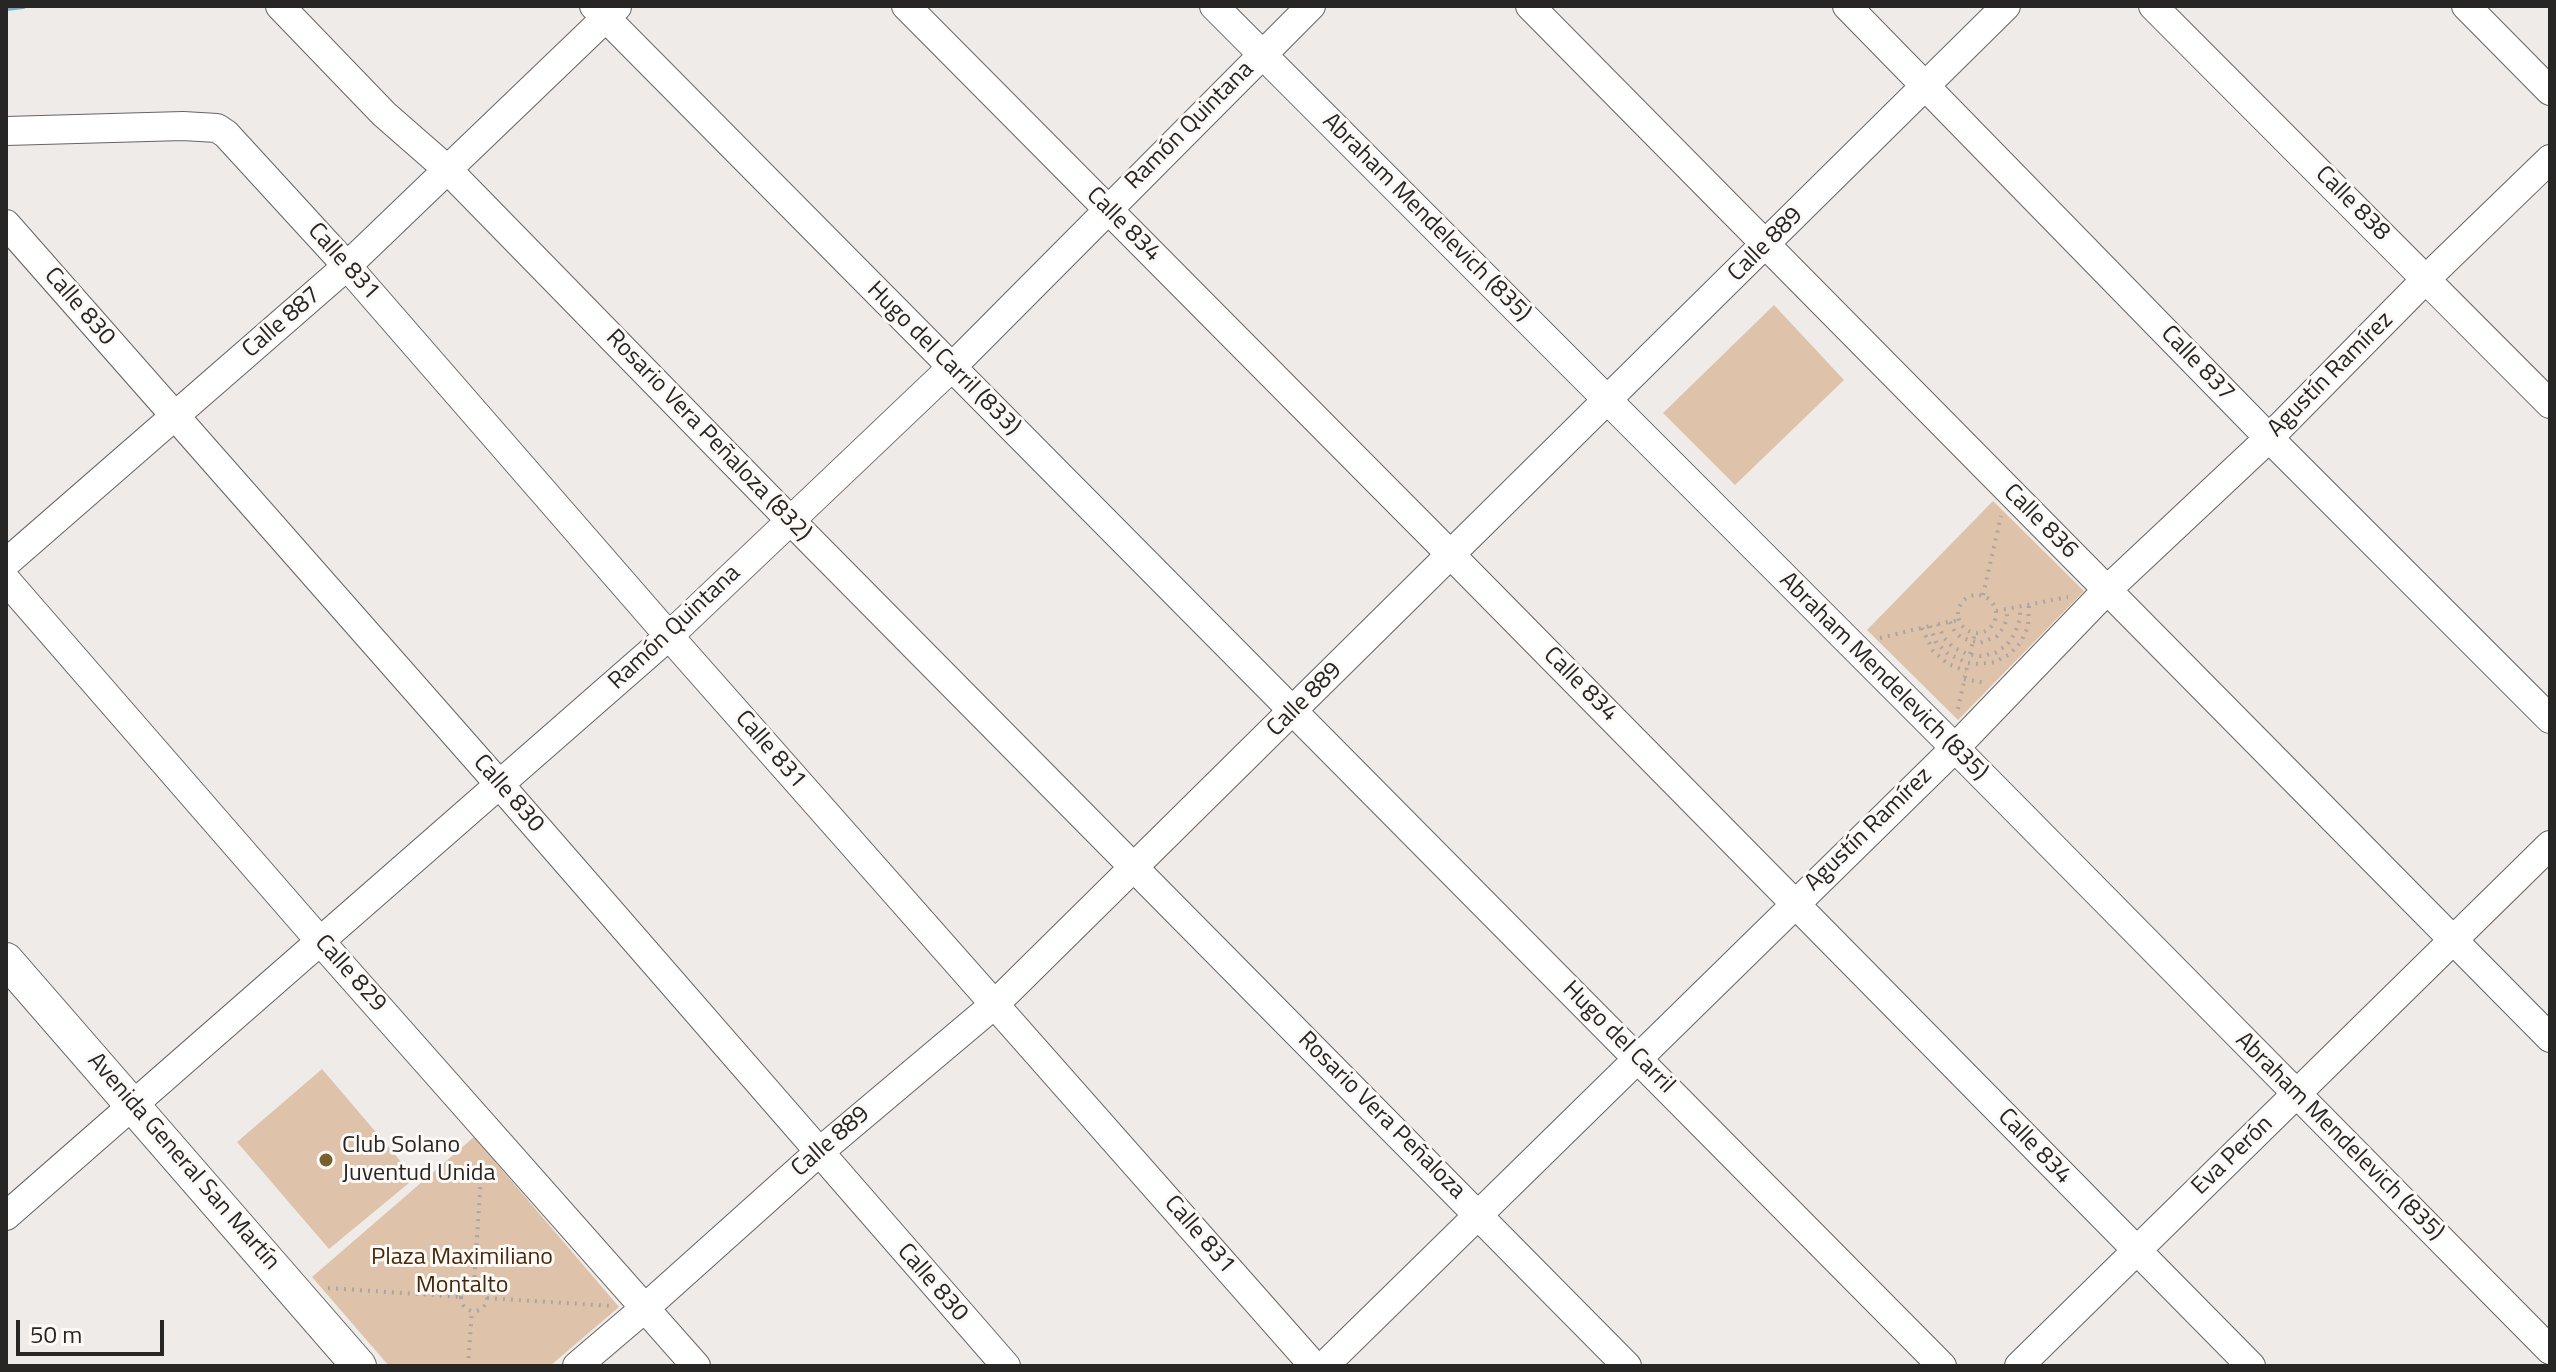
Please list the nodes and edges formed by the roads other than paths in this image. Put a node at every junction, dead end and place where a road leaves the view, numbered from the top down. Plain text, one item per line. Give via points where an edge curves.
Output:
1 (280, 6) edge
2 (906, 6) edge
3 (1214, 6) edge
4 (1311, 6) edge
5 (1530, 6) edge
6 (1847, 6) edge
7 (2006, 6) edge
8 (2153, 6) edge
9 (2466, 6) edge
10 (606, 10) edge
11 (1262, 54) junction
12 (1926, 86) junction
13 (2550, 91) edge
14 (6, 131) edge
15 (2550, 159) edge
16 (448, 170) junction
17 (1107, 208) junction
18 (6, 224) edge
19 (1766, 244) junction
20 (347, 266) junction
21 (2426, 279) junction
22 (951, 368) junction
23 (1608, 401) junction
24 (2550, 404) edge
25 (175, 415) junction
26 (2269, 438) junction
27 (791, 521) junction
28 (1452, 556) junction
29 (6, 563) edge
30 (6, 580) edge
31 (2107, 590) junction
32 (669, 636) junction
33 (1294, 711) junction
34 (2550, 719) edge
35 (1952, 746) junction
36 (500, 785) junction
37 (2550, 845) edge
38 (1134, 868) junction
39 (1795, 902) junction
40 (2454, 940) junction
41 (320, 941) junction
42 (6, 960) edge
43 (995, 1004) junction
44 (2550, 1038) edge
45 (1638, 1057) junction
46 (2297, 1094) junction
47 (133, 1104) junction
48 (818, 1153) junction
49 (1477, 1213) junction
50 (6, 1216) edge
51 (2135, 1250) junction
52 (645, 1308) junction
53 (2550, 1350) edge
54 (359, 1366) edge
55 (577, 1366) edge
56 (696, 1366) edge
57 (1006, 1366) edge
58 (1314, 1366) edge
59 (1324, 1366) edge
60 (1627, 1366) edge
61 (1942, 1366) edge
62 (2019, 1366) edge
63 (2251, 1366) edge

1 - 16 street, Rosario Vera Peñaloza (832) via 384,114
2 - 17 street, Calle 834
3 - 11 street, Abraham Mendelevich (835)
4 - 11 street, Ramón Quintana
5 - 19 street, Calle 836
6 - 12 street, Calle 837
7 - 12 street, Calle 889
8 - 21 street, Calle 838
9 - 13 street
10 - 16 street, Calle 887
10 - 22 street, Hugo del Carril (833)
11 - 17 street, Ramón Quintana
11 - 23 street, Abraham Mendelevich (835)
12 - 19 street, Calle 889
12 - 26 street, Calle 837
14 - 20 street, Calle 831 via 217,128
15 - 21 street, Agustín Ramírez
16 - 20 street, Calle 887
16 - 27 street, Rosario Vera Peñaloza (832)
17 - 22 street, Ramón Quintana
17 - 28 street, Calle 834
18 - 25 street, Calle 830
19 - 23 street, Calle 889
19 - 31 street, Calle 836
20 - 25 street, Calle 887
20 - 32 street, Calle 831
21 - 24 street, Calle 838
21 - 26 street, Agustín Ramírez
22 - 27 street, Ramón Quintana
22 - 33 street, Hugo del Carril (833)
23 - 28 street, Calle 889
23 - 35 street, Abraham Mendelevich (835)
25 - 29 street, Calle 887
25 - 36 street, Calle 830
26 - 31 street, Agustín Ramírez
26 - 34 street, Calle 837
27 - 32 street, Ramón Quintana
27 - 38 street, Rosario Vera Peñaloza (832)
28 - 33 street, Calle 889
28 - 39 street, Calle 834
30 - 41 street, Calle 829
31 - 35 street, Agustín Ramírez
31 - 40 street, Calle 836
32 - 36 street, Ramón Quintana
32 - 43 street, Calle 831
33 - 38 street, Calle 889
33 - 45 street, Hugo del Carril
35 - 39 street, Agustín Ramírez
35 - 46 street, Abraham Mendelevich (835)
36 - 41 street, Ramón Quintana
36 - 48 street, Calle 830
37 - 40 street, Eva Perón
38 - 43 street, Calle 889
38 - 49 street, Rosario Vera Peñaloza
39 - 45 street, Agustín Ramírez
39 - 51 street, Calle 834
40 - 44 street, Calle 836
40 - 46 street, Eva Perón
41 - 47 street, Ramón Quintana
41 - 52 street, Calle 829
42 - 47 main road, Avenida General San Martín
43 - 48 street, Calle 889
43 - 58 street, Calle 831
45 - 49 street, Agustín Ramírez
45 - 61 street, Hugo del Carril
46 - 51 street, Eva Perón
46 - 53 street, Abraham Mendelevich (835)
47 - 50 street, Ramón Quintana
47 - 54 main road, Avenida General San Martín
48 - 52 street, Calle 889
48 - 57 street, Calle 830
49 - 59 street, Agustín Ramírez
49 - 60 street, Rosario Vera Peñaloza
51 - 62 street, Eva Perón
51 - 63 street, Calle 834
52 - 55 street, Calle 889
52 - 56 street, Calle 829

